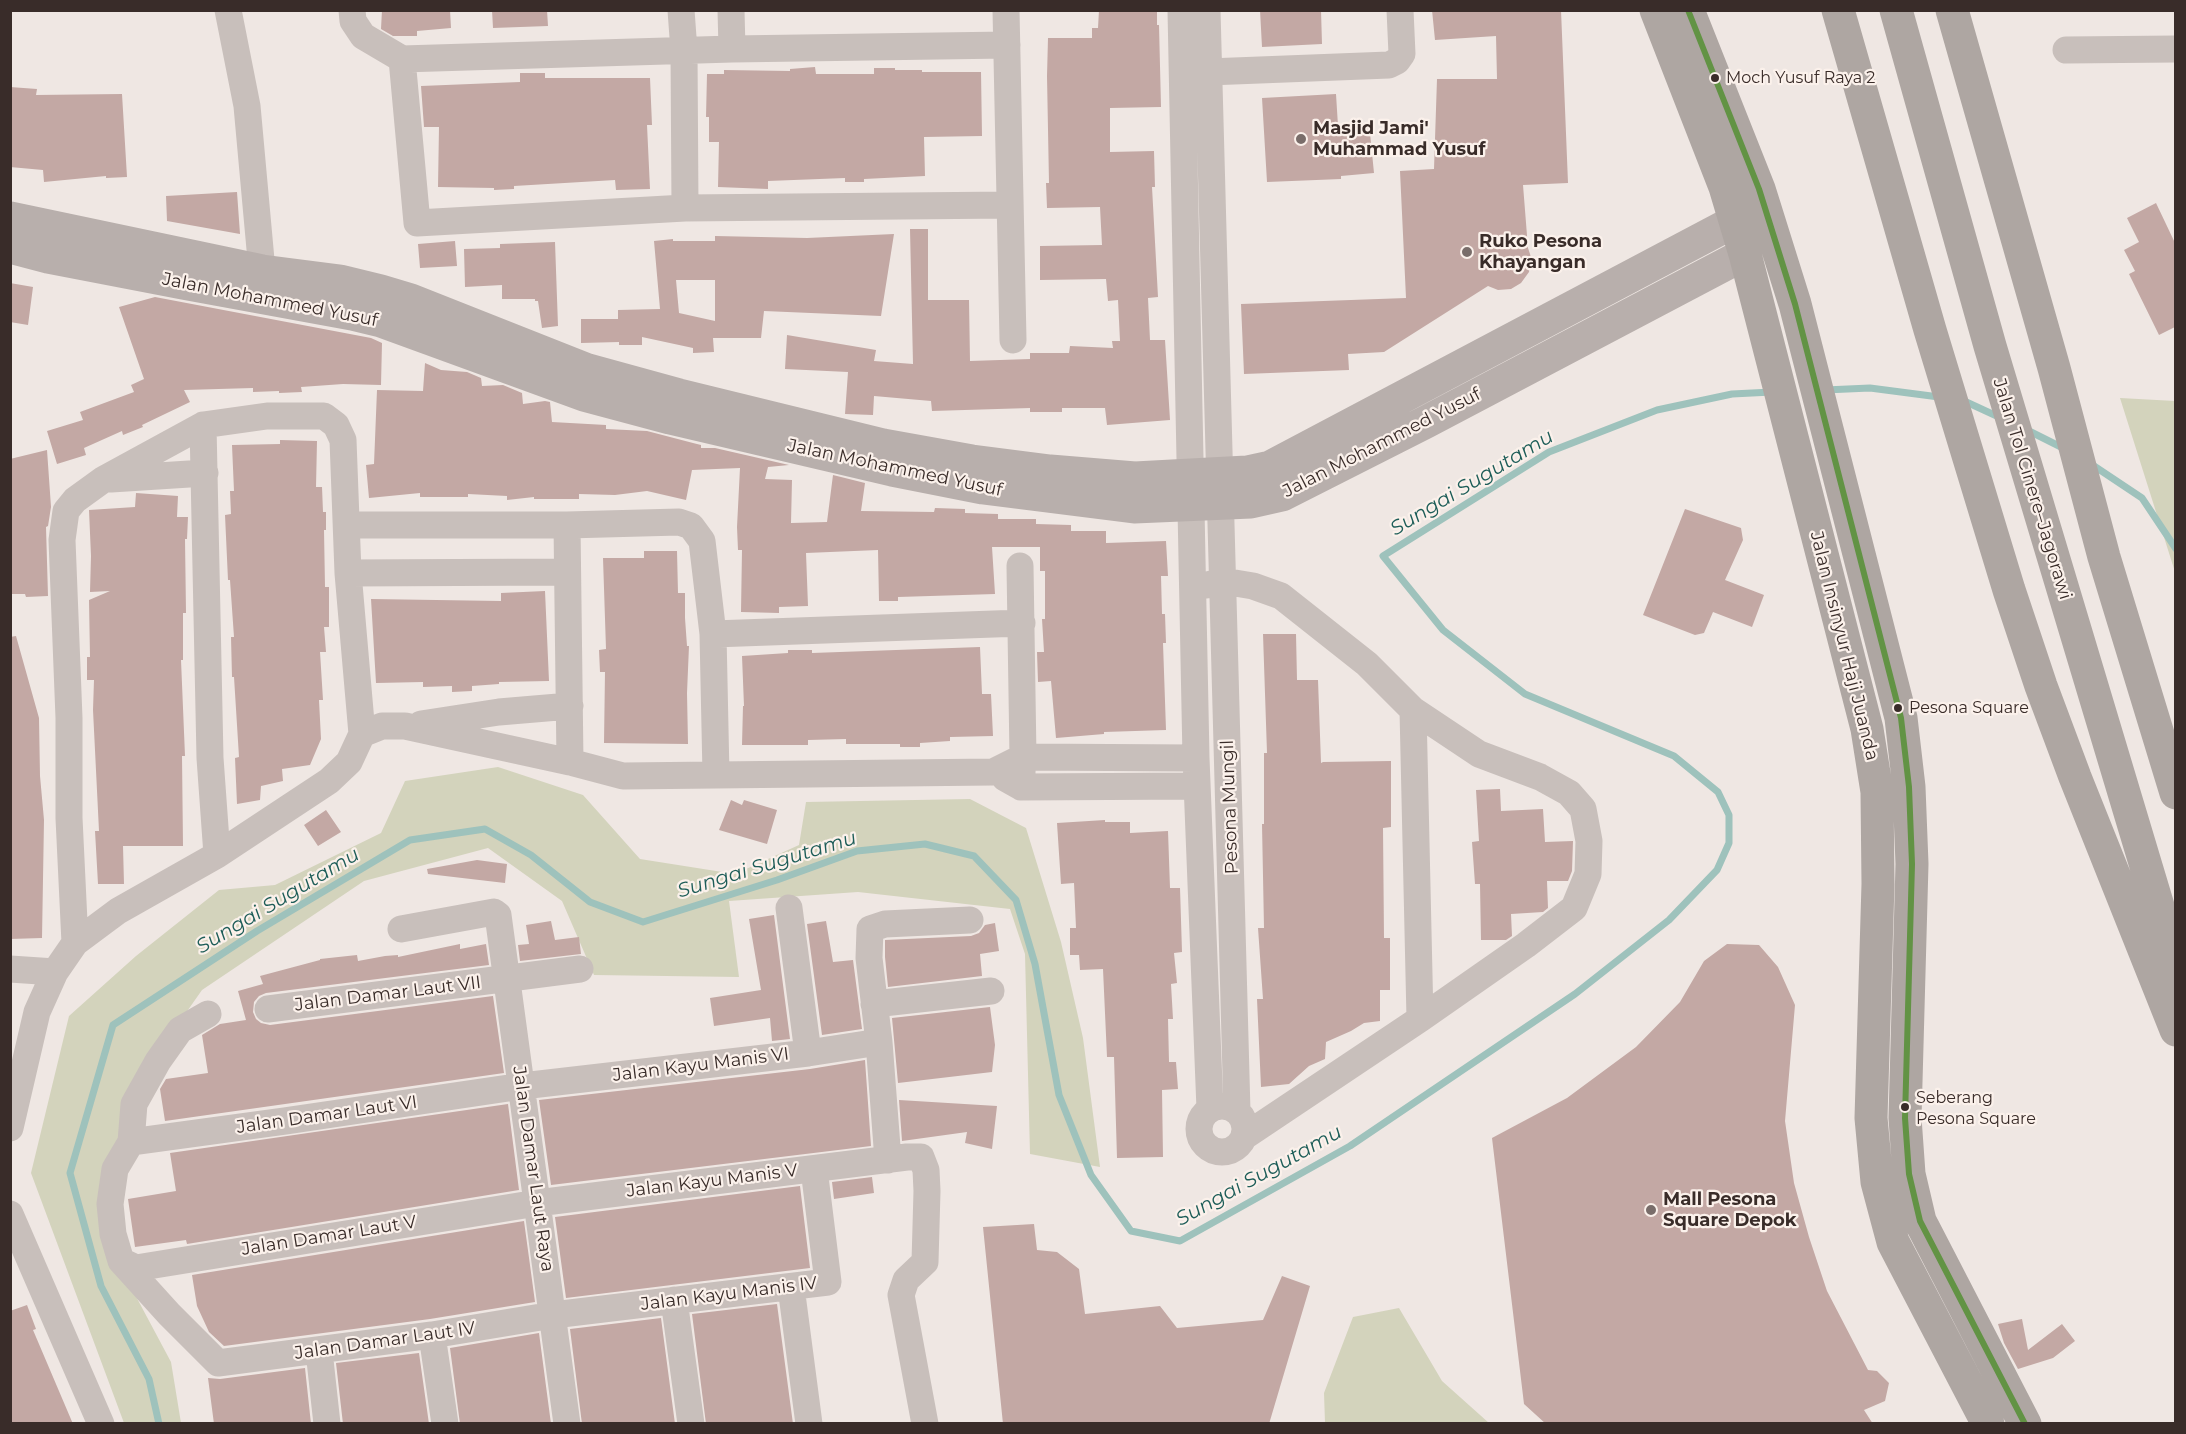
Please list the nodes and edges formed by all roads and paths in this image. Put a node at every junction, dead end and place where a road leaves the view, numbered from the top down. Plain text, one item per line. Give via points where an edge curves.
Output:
1 (228, 10) edge
2 (352, 10) edge
3 (681, 10) edge
4 (731, 10) edge
5 (1006, 10) edge
6 (1181, 10) edge
7 (1207, 10) edge
8 (1400, 10) edge
9 (1656, 10) edge
10 (1688, 10) edge
11 (1838, 10) edge
12 (1896, 10) edge
13 (1952, 10) edge
14 (1007, 45) junction
15 (732, 49) junction
16 (2175, 49) edge
17 (2066, 50) dead end
18 (684, 51) junction
19 (402, 59) junction
20 (1208, 72) junction
21 (1010, 205) junction
22 (685, 208) junction
23 (10, 218) edge
24 (1735, 221) junction
25 (10, 247) edge
26 (1745, 254) junction
27 (262, 271) junction
28 (1188, 324) junction
29 (1214, 324) junction
30 (1013, 340) dead end
31 (203, 424) junction
32 (205, 473) junction
33 (104, 479) junction
34 (1204, 481) junction
35 (347, 525) junction
36 (567, 525) junction
37 (1020, 566) dead end
38 (567, 572) junction
39 (348, 573) junction
40 (1223, 581) junction
41 (1191, 589) junction
42 (1022, 623) junction
43 (713, 634) junction
44 (570, 706) junction
45 (1413, 710) junction
46 (405, 726) junction
47 (362, 734) junction
48 (1023, 758) junction
49 (1196, 758) junction
50 (570, 762) junction
51 (993, 771) junction
52 (716, 775) junction
53 (1197, 786) junction
54 (1021, 787) junction
55 (2175, 794) edge
56 (217, 855) junction
57 (789, 908) dead end
58 (970, 920) dead end
59 (401, 929) dead end
60 (75, 942) junction
61 (2175, 966) edge
62 (10, 969) edge
63 (580, 969) dead end
64 (55, 972) junction
65 (508, 979) junction
66 (991, 991) dead end
67 (874, 1004) junction
68 (268, 1009) dead end
69 (208, 1014) dead end
70 (1420, 1019) junction
71 (2175, 1030) edge
72 (879, 1042) junction
73 (808, 1053) junction
74 (522, 1086) junction
75 (1210, 1109) junction
76 (1241, 1124) junction
77 (10, 1128) edge
78 (131, 1142) junction
79 (888, 1160) junction
80 (814, 1169) junction
81 (537, 1203) junction
82 (10, 1214) edge
83 (122, 1262) junction
84 (791, 1287) junction
85 (674, 1300) junction
86 (553, 1315) junction
87 (432, 1335) junction
88 (319, 1351) junction
89 (101, 1424) edge
90 (327, 1424) edge
91 (445, 1424) edge
92 (567, 1424) edge
93 (692, 1424) edge
94 (809, 1424) edge
95 (925, 1424) edge
96 (1988, 1424) edge
97 (2025, 1424) edge

1 - 27 street via 247,106
2 - 19 street via 353,21 363,36
3 - 18 street
4 - 15 street
5 - 14 street
6 - 28 street
7 - 20 street
8 - 20 street via 1402,54 1389,65
9 - 24 highway, Jalan Insinyur Haji Juanda
10 - 97 highway, Jalan Insinyur Haji Juanda via 1759,189 1795,304 1901,718 1912,864 1905,1118 1909,1174 1920,1221
11 - 71 highway via 1930,330 2041,686
12 - 61 highway, Jalan Tol Cinere–Jagorawi via 1990,346
13 - 55 highway via 2104,557
14 - 15 street
14 - 21 street
15 - 18 street
16 - 17 street
18 - 19 street
18 - 22 street
19 - 22 street via 417,223
20 - 29 street
21 - 22 street
21 - 30 street
23 - 27 main road, Jalan Mohammed Yusuf
24 - 26 highway, Jalan Insinyur Haji Juanda
24 - 34 main road, Jalan Mohammed Yusuf via 1270,467
25 - 34 main road, Jalan Mohammed Yusuf via 381,321 584,395 892,470 983,488 1134,507
26 - 34 main road, Jalan Mohammed Yusuf via 1282,495 1251,502
26 - 96 highway, Jalan Insinyur Haji Juanda via 1867,729 1877,792 1871,1118 1876,1182 1893,1242
27 - 34 main road, Jalan Mohammed Yusuf via 340,281 381,291 588,370 883,445 1050,471
28 - 29 street
28 - 34 street
29 - 34 street
31 - 32 street
31 - 33 street
31 - 35 street via 267,416 324,416 336,425 343,440
32 - 33 street
32 - 56 street via 210,759
33 - 60 street via 66,511 62,540
34 - 40 street, Pesona Mungil
34 - 41 street, Pesona Mungil
35 - 36 street
35 - 39 street
36 - 38 street
36 - 43 street via 679,522 691,526 702,541
37 - 42 street
38 - 39 street
38 - 44 street
39 - 47 street
40 - 41 street
40 - 45 street via 1281,596 1367,664
40 - 76 street, Pesona Mungil
41 - 49 street, Pesona Mungil
42 - 43 street
42 - 48 street
43 - 52 street
44 - 46 street
44 - 50 street
45 - 70 street
45 - 70 street via 1479,754 1540,777 1569,793 1583,809 1588,841 1588,874 1574,908
46 - 47 street via 382,726
46 - 50 street
47 - 56 street via 349,762 329,781
48 - 49 street
48 - 51 street
48 - 54 street
49 - 53 street, Pesona Mungil
50 - 52 street via 623,776
51 - 52 street
51 - 54 street
53 - 54 street
53 - 75 street, Pesona Mungil
56 - 60 street via 118,911
57 - 73 street
58 - 67 street via 885,924 870,929
59 - 65 street, Jalan Damar Laut Raya via 494,912 498,915
60 - 64 street
62 - 64 street
63 - 65 street, Jalan Damar Laut VII
64 - 77 street via 37,1012
65 - 68 street, Jalan Damar Laut VII
65 - 74 street, Jalan Damar Laut Raya
66 - 67 street
67 - 72 street
69 - 78 street via 180,1030 158,1061 134,1104
70 - 76 street
72 - 73 street, Jalan Kayu Manis VI
72 - 79 street
73 - 74 street, Jalan Kayu Manis VI
74 - 78 street, Jalan Damar Laut VI
74 - 81 street, Jalan Damar Laut Raya
75 - 76 street via 1226,1106
75 - 76 street via 1198,1129 1203,1143 1215,1152 1230,1152 1242,1143
78 - 83 street via 115,1169 110,1203 113,1234
79 - 80 street, Jalan Kayu Manis V
79 - 95 street, Jalan Kayu Manis V via 921,1157 926,1170 925,1262 906,1280 901,1295
80 - 81 street, Jalan Kayu Manis V
80 - 84 street, Jalan Kayu Manis IV via 828,1282
81 - 83 street, Jalan Damar Laut V via 136,1268
81 - 86 street, Jalan Damar Laut Raya
82 - 89 street
83 - 88 street, Jalan Damar Laut IV via 218,1363
84 - 85 street, Jalan Kayu Manis IV
84 - 94 street
85 - 86 street, Jalan Kayu Manis IV
85 - 93 street
86 - 87 street, Jalan Damar Laut IV
86 - 92 street, Jalan Damar Laut Raya
87 - 88 street, Jalan Damar Laut IV
87 - 91 street
88 - 90 street

